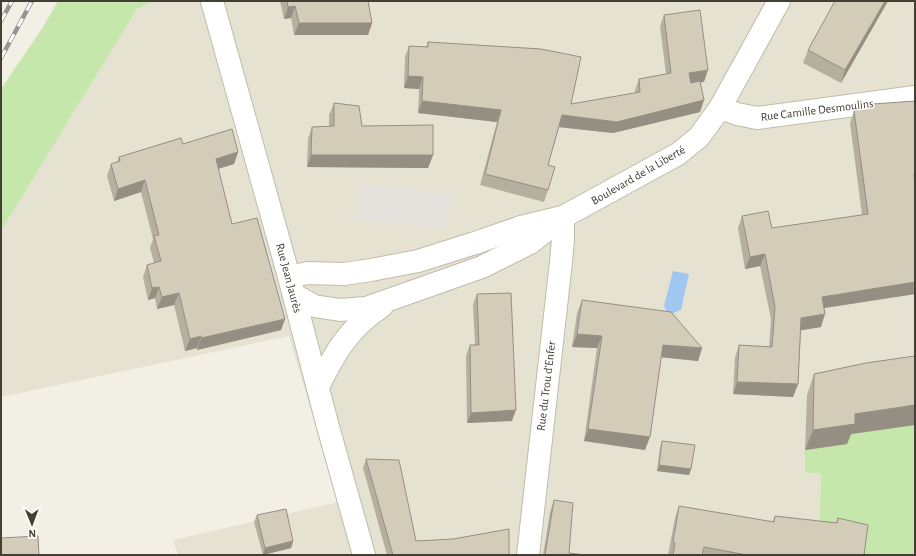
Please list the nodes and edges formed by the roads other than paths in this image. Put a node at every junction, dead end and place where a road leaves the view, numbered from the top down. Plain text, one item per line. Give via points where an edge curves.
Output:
1 (212, 1) edge
2 (779, 1) edge
3 (915, 97) edge
4 (720, 108) junction
5 (563, 217) junction
6 (291, 286) junction
7 (390, 300) junction
8 (318, 387) junction
9 (364, 555) edge
10 (528, 555) edge

1 - 6 street, Rue Jean Jaurès
2 - 4 street, Boulevard de la Liberté
3 - 4 street, Rue Camille Desmoulins via 757,118
4 - 5 street, Boulevard de la Liberté via 700,137 678,154
5 - 6 street, Boulevard de la Liberté via 522,226 418,260 344,274 308,273
5 - 7 street, Boulevard de la Liberté via 530,243 482,267
5 - 10 street, Rue du Trou d'Enfer via 561,262
6 - 7 street, Boulevard de la Liberté via 314,306 340,310 366,308
6 - 8 street, Rue Jean Jaurès
7 - 8 street, Boulevard de la Liberté via 368,315 350,332
8 - 9 street, Rue Jean Jaurès

